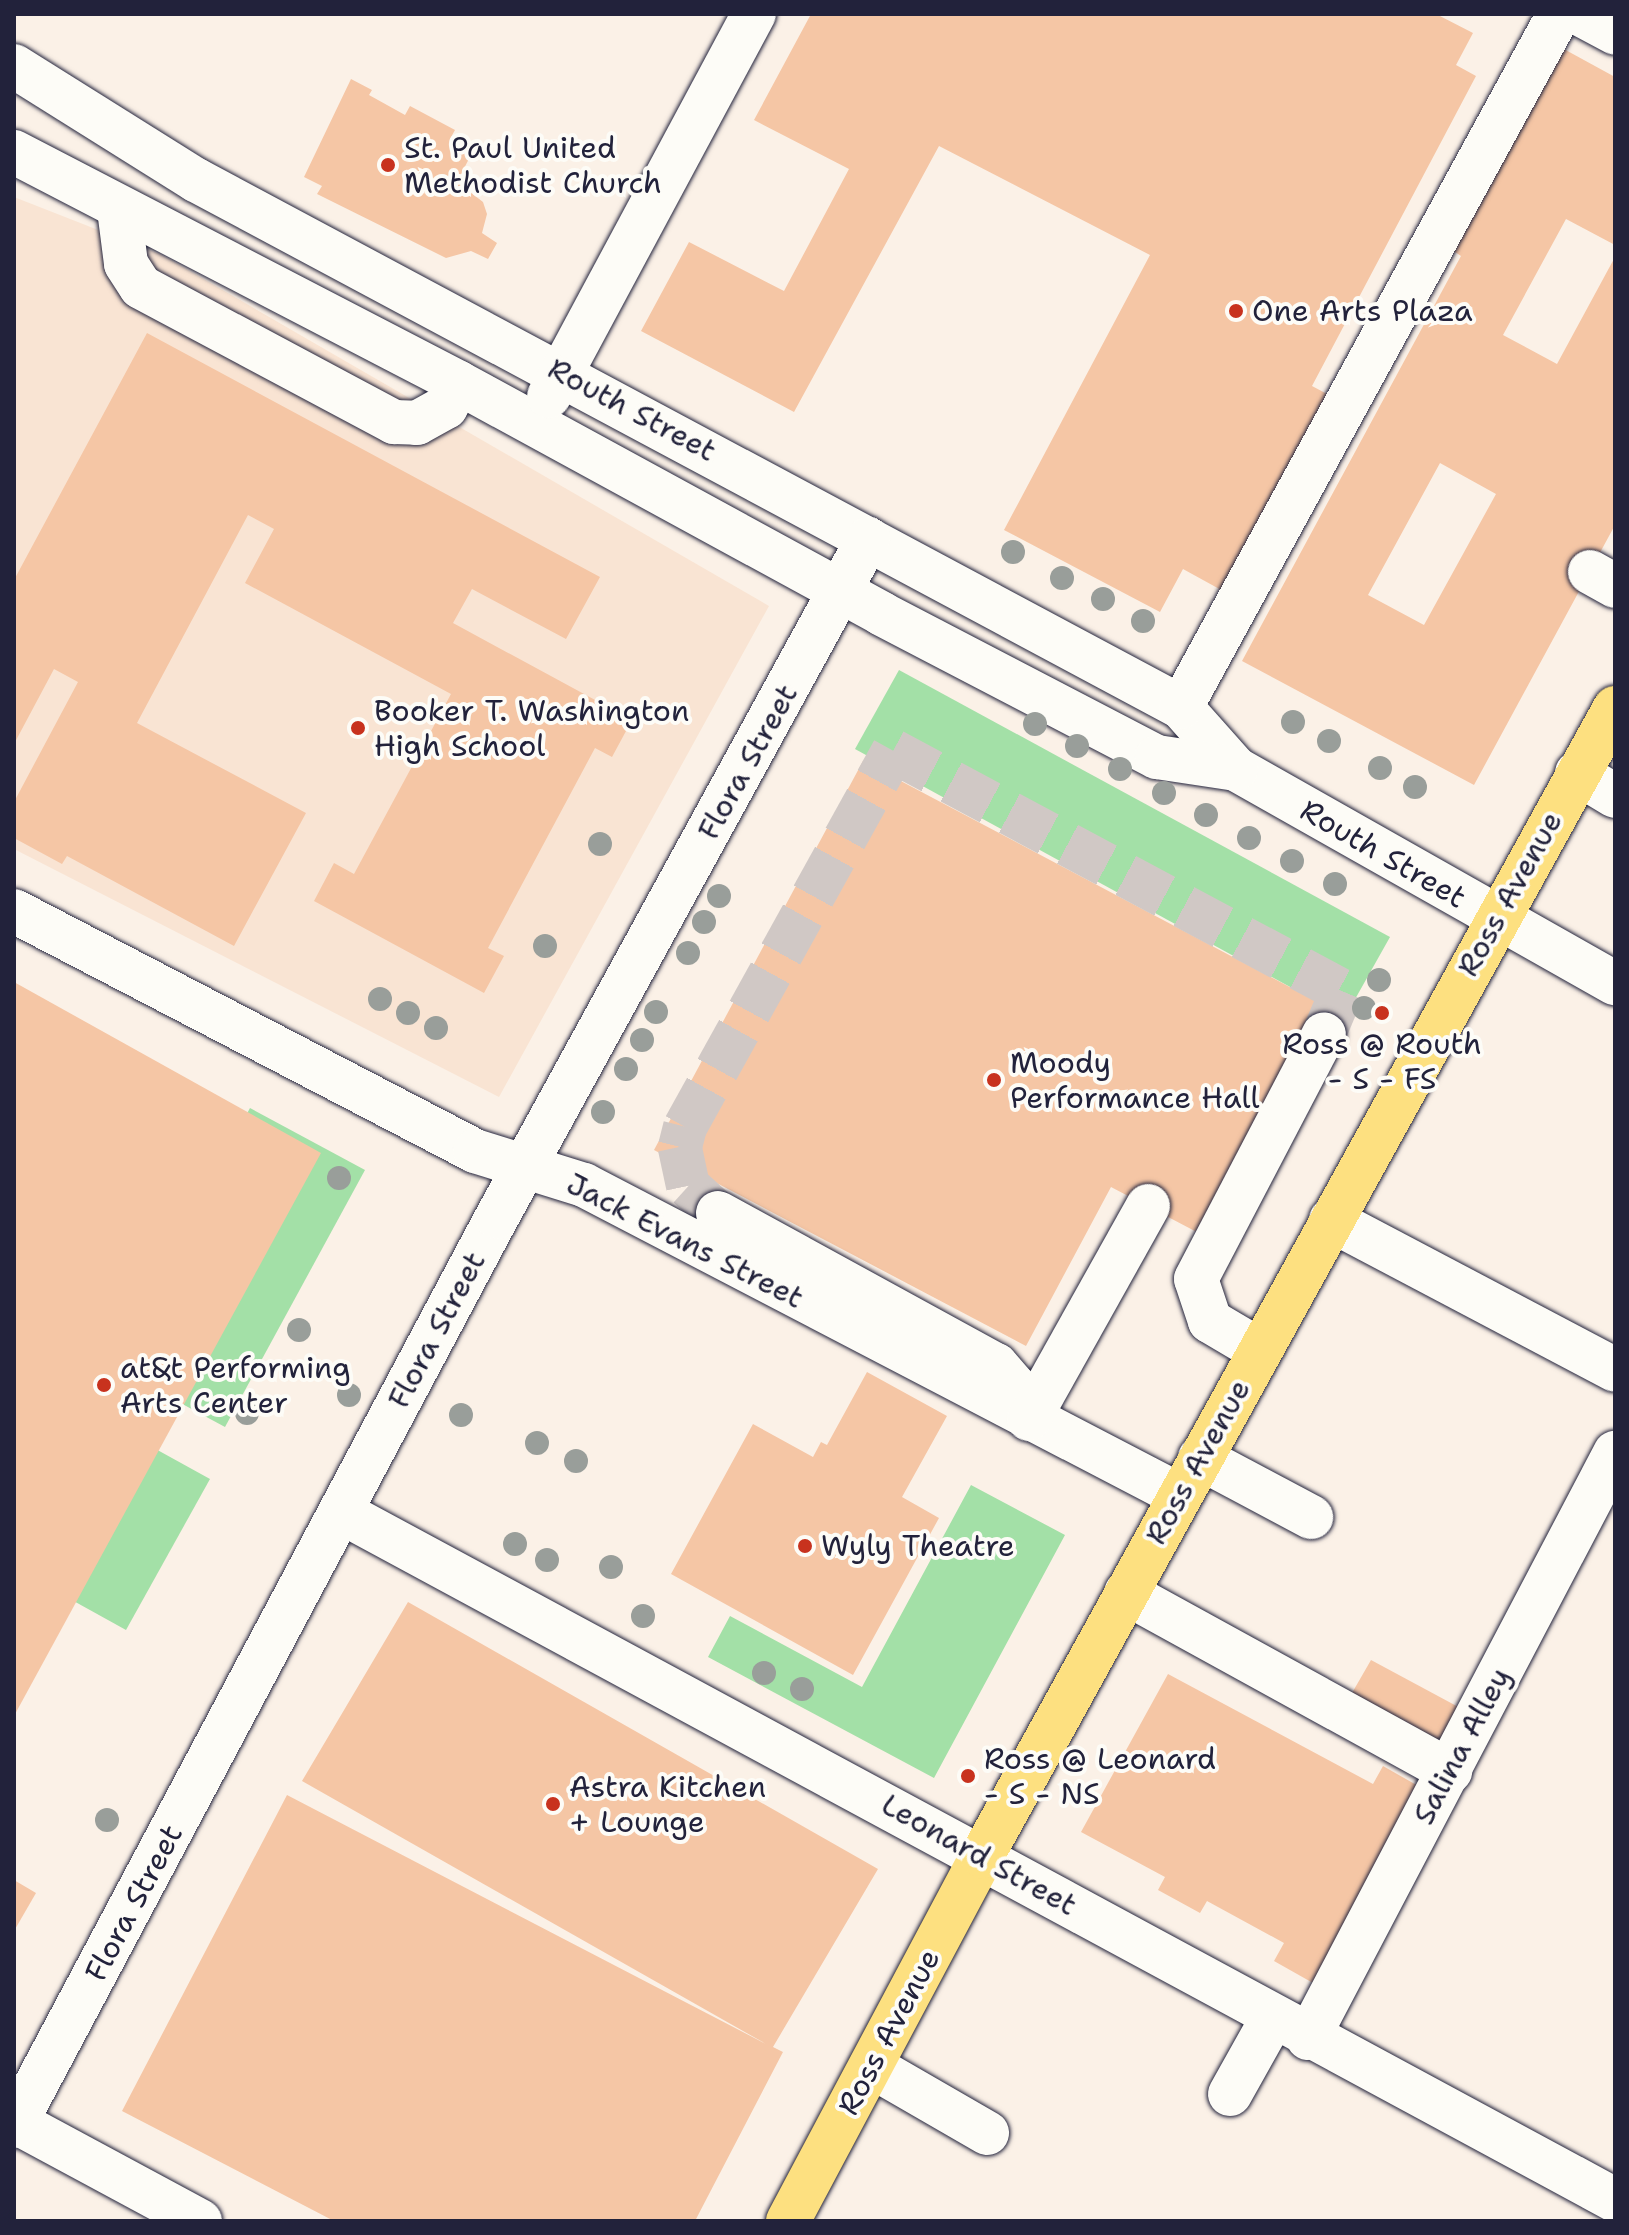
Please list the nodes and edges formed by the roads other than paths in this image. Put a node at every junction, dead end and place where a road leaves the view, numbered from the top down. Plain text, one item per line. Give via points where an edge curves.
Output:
1 (754, 14) edge
2 (1559, 14) edge
3 (1580, 14) edge
4 (1615, 33) edge
5 (14, 66) edge
6 (14, 152) edge
7 (119, 209) junction
8 (562, 372) junction
9 (459, 383) junction
10 (534, 424) junction
11 (868, 539) junction
12 (840, 592) junction
13 (1181, 707) junction
14 (1615, 708) edge
15 (1236, 769) junction
16 (1577, 773) junction
17 (1615, 796) edge
18 (14, 911) edge
19 (1496, 919) junction
20 (1615, 983) edge
21 (1324, 1034) tunnel mouth
22 (525, 1166) junction
23 (1148, 1206) dead end
24 (718, 1213) tunnel mouth
25 (1331, 1220) junction
26 (1259, 1350) junction
27 (1615, 1370) edge
28 (1029, 1419) junction
29 (1615, 1453) edge
30 (1200, 1458) junction
31 (1179, 1495) junction
32 (341, 1512) junction
33 (1311, 1517) dead end
34 (1126, 1593) junction
35 (1450, 1771) junction
36 (982, 1856) junction
37 (1290, 2028) junction
38 (871, 2066) junction
39 (1230, 2094) dead end
40 (15, 2124) edge
41 (987, 2133) dead end
42 (1615, 2200) edge
43 (200, 2221) edge
44 (788, 2221) edge

1 - 8 street
2 - 13 street
3 - 4 street
5 - 8 street, Routh Street via 196,180
6 - 7 street, Routh Street
7 - 9 street, Routh Street
7 - 9 street via 126,264 141,287 394,422 417,423 446,407
8 - 10 street
8 - 11 street, Routh Street
9 - 10 street, Routh Street
10 - 12 street, Routh Street
11 - 12 street, Flora Street
11 - 13 street, Routh Street
12 - 15 street, Routh Street via 1157,757
12 - 22 street, Flora Street
13 - 15 street, Routh Street
14 - 16 main road, Ross Avenue
15 - 19 street, Routh Street
16 - 17 street
16 - 19 main road, Ross Avenue
18 - 22 street, Jack Evans Street via 475,1151
19 - 20 street, Routh Street
19 - 25 main road, Ross Avenue
21 - 26 street via 1196,1279 1210,1321
22 - 28 street, Jack Evans Street via 584,1185
22 - 32 street, Flora Street
23 - 28 street
24 - 28 street via 996,1365 1014,1386
25 - 26 main road, Ross Avenue
25 - 27 street
26 - 30 main road, Ross Avenue
28 - 31 street, Jack Evans Street
29 - 35 street, Salina Alley
30 - 31 main road, Ross Avenue
30 - 33 street
31 - 34 main road, Ross Avenue
32 - 36 street, Leonard Street
32 - 40 street, Flora Street
34 - 35 street
34 - 36 main road, Ross Avenue
35 - 37 street, Salina Alley
36 - 37 street, Leonard Street
36 - 38 main road, Ross Avenue
37 - 39 street, Salina Alley
37 - 42 street, Leonard Street
38 - 41 street
38 - 44 main road, Ross Avenue
40 - 43 street

